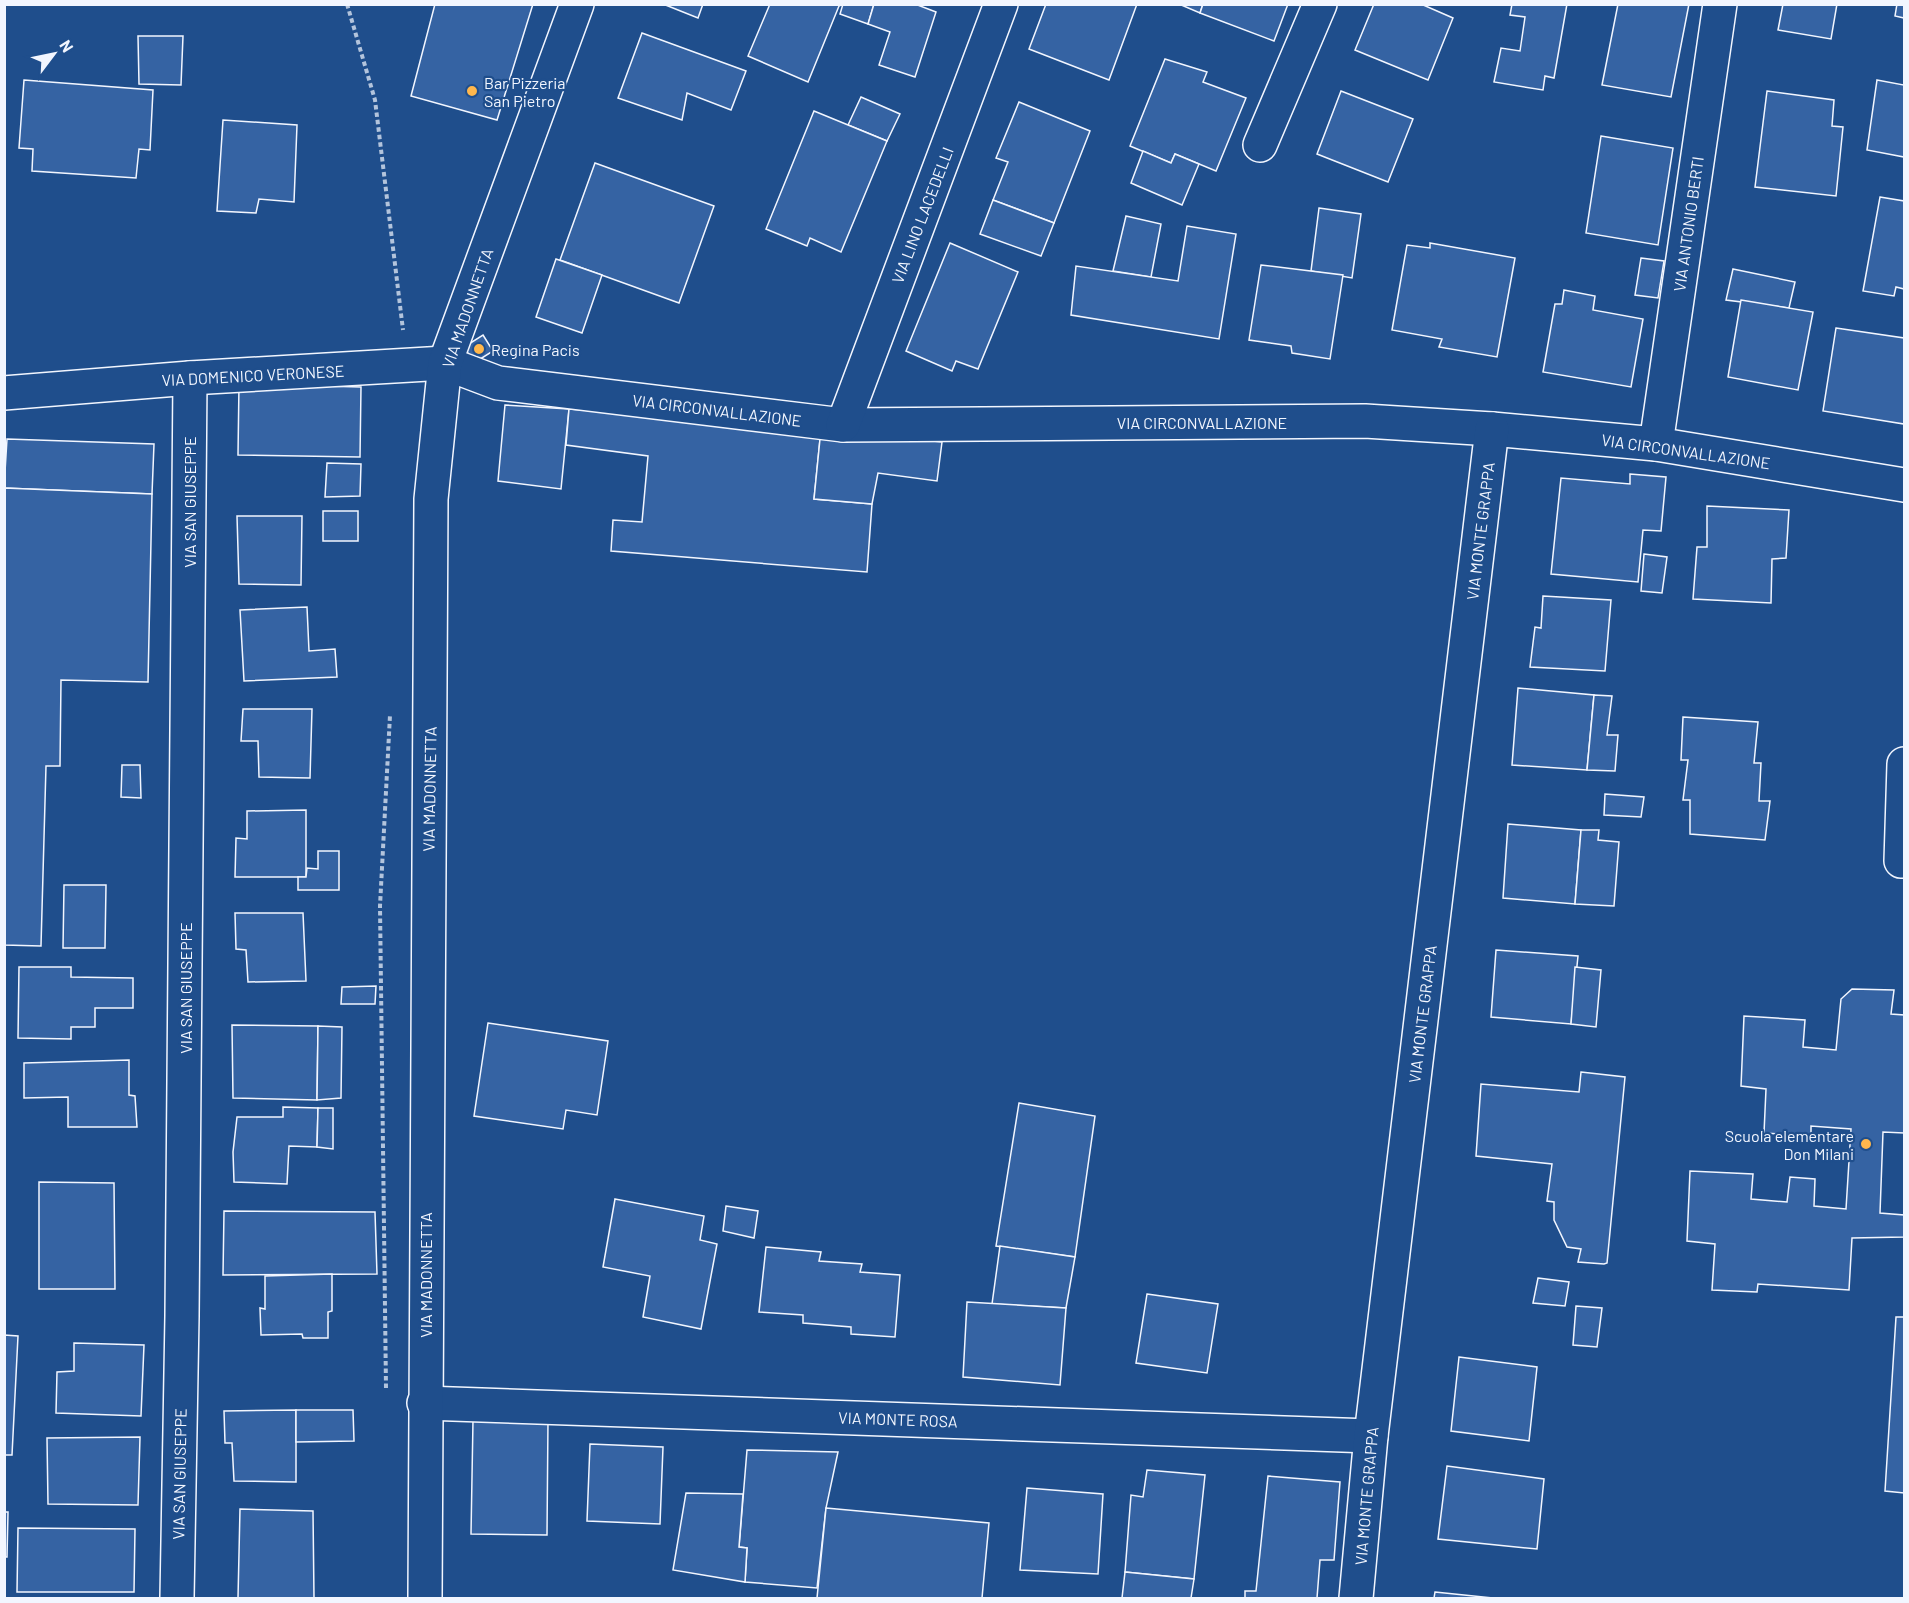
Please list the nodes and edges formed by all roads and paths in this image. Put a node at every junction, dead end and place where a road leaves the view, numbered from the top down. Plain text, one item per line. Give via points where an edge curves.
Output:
1 (347, 4) edge
2 (577, 4) edge
3 (1000, 4) edge
4 (1320, 4) edge
5 (1720, 4) edge
6 (1260, 145) dead end
7 (445, 363) junction
8 (407, 366) junction
9 (190, 378) junction
10 (498, 383) joint
11 (4, 393) edge
12 (843, 425) junction
13 (1492, 429) junction
14 (1656, 444) junction
15 (1905, 485) edge
16 (390, 706) dead end
17 (1905, 764) edge
18 (1905, 861) edge
19 (386, 1396) dead end
20 (424, 1403) junction
21 (1371, 1436) junction
22 (177, 1599) edge
23 (425, 1599) edge
24 (1356, 1599) edge

1 - 8 path via 375,100
2 - 7 street, VIA MADONNETTA
3 - 12 street, VIA LINO LACEDELLI
4 - 6 street
5 - 14 street, VIA ANTONIO BERTI
7 - 8 street, VIA DOMENICO VERONESE
7 - 10 street, VIA DOMENICO VERONESE
7 - 20 street, VIA MADONNETTA via 431,499
8 - 9 street, VIA DOMENICO VERONESE
9 - 11 street, VIA DOMENICO VERONESE
9 - 22 street, VIA SAN GIUSEPPE
10 - 12 street, VIA CIRCONVALLAZIONE
12 - 13 street, VIA CIRCONVALLAZIONE via 1365,421
13 - 14 street, VIA CIRCONVALLAZIONE
13 - 21 street, VIA MONTE GRAPPA
14 - 15 street, VIA CIRCONVALLAZIONE
16 - 19 path via 380,906
17 - 18 street via 1901,861
20 - 21 street, VIA MONTE ROSA
20 - 23 street, VIA MADONNETTA
21 - 24 street, VIA MONTE GRAPPA

